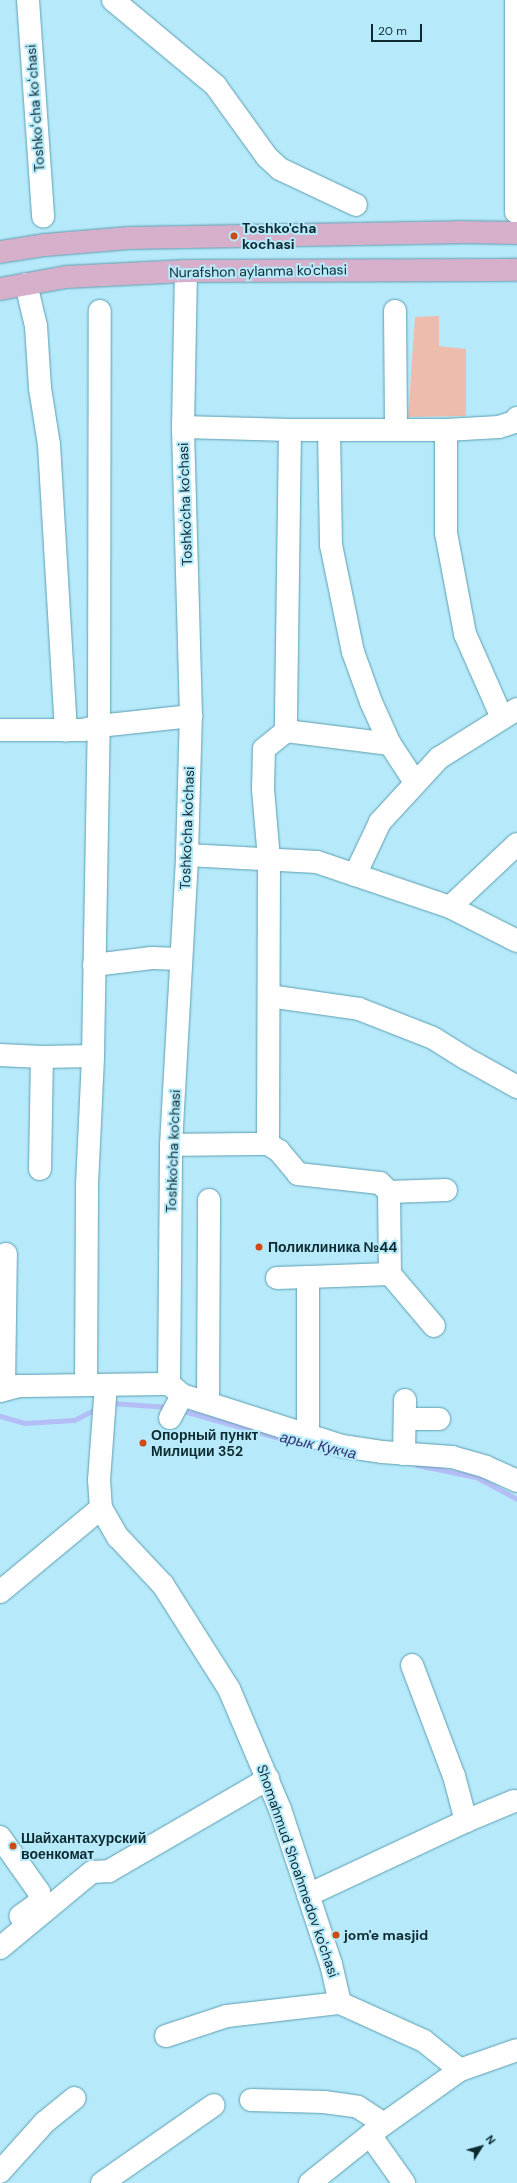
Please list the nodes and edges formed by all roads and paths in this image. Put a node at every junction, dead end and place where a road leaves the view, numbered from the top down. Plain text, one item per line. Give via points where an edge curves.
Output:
1 (28, 0) edge
2 (113, 0) edge
3 (516, 0) edge
4 (516, 46) edge
5 (356, 205) dead end
6 (517, 212) edge
7 (42, 216) dead end
8 (0, 252) edge
9 (517, 270) edge
10 (186, 271) junction
11 (26, 284) junction
12 (0, 289) edge
13 (100, 311) dead end
14 (396, 311) dead end
15 (517, 418) edge
16 (183, 427) junction
17 (290, 430) junction
18 (396, 430) junction
19 (446, 430) junction
20 (329, 431) junction
21 (509, 714) edge
22 (191, 716) junction
23 (99, 726) junction
24 (0, 730) edge
25 (66, 730) junction
26 (286, 731) junction
27 (390, 744) junction
28 (415, 782) junction
29 (517, 844) edge
30 (187, 855) junction
31 (269, 859) junction
32 (355, 875) junction
33 (450, 907) junction
34 (517, 941) edge
35 (181, 959) junction
36 (94, 964) junction
37 (269, 996) junction
38 (0, 1055) edge
39 (93, 1056) junction
40 (42, 1058) junction
41 (517, 1086) edge
42 (268, 1144) junction
43 (171, 1145) junction
44 (40, 1169) dead end
45 (446, 1190) dead end
46 (389, 1192) junction
47 (209, 1200) dead end
48 (6, 1254) dead end
49 (390, 1274) junction
50 (308, 1277) junction
51 (277, 1278) dead end
52 (434, 1326) dead end
53 (96, 1385) junction
54 (2, 1390) edge
55 (176, 1390) junction
56 (208, 1403) junction
57 (170, 1418) dead end
58 (439, 1419) dead end
59 (308, 1436) junction
60 (404, 1454) junction
61 (517, 1480) edge
62 (102, 1508) junction
63 (0, 1592) edge
64 (412, 1665) dead end
65 (268, 1779) junction
66 (514, 1802) dead end
67 (466, 1821) junction
68 (0, 1837) edge
69 (308, 1895) junction
70 (0, 1931) edge
71 (0, 1948) edge
72 (340, 2003) junction
73 (166, 2036) dead end
74 (517, 2050) edge
75 (460, 2070) junction
76 (75, 2098) dead end
77 (251, 2100) dead end
78 (214, 2105) dead end
79 (377, 2129) junction
80 (0, 2172) edge
81 (102, 2183) edge
82 (310, 2183) edge
83 (404, 2183) edge

1 - 7 street, Toshkoʻcha koʻchasi
2 - 5 street via 214,85 280,170
3 - 4 street
4 - 6 street
6 - 8 main road via 458,232 129,238 52,244
9 - 10 main road, Nurafshon aylanma ko'chasi
10 - 11 main road, Nurafshon aylanma ko'chasi via 66,277
10 - 16 street, Toshko'cha ko'chasi
11 - 12 main road, Nurafshon aylanma ko'chasi
11 - 25 street via 36,326 40,388 49,445
13 - 23 street, Shomahmud Shoahmedov ko'chasi
14 - 18 street
15 - 19 street via 514,422 499,427
16 - 17 street
16 - 22 street, Toshko'cha ko'chasi
17 - 20 street
17 - 26 street
18 - 19 street
18 - 20 street
19 - 21 street via 446,533 465,634
20 - 27 street via 331,545 353,652
21 - 28 street via 439,758
22 - 23 street
22 - 30 street, Toshko'cha ko'chasi
23 - 25 street via 84,730
23 - 36 street, Shomahmud Shoahmedov ko'chasi
24 - 25 street
26 - 27 street
26 - 31 street via 264,749 263,789
27 - 28 street
28 - 32 street via 380,822
29 - 33 street
30 - 31 street
30 - 35 street, Toshko'cha ko'chasi
31 - 32 street via 317,862
31 - 37 street
32 - 33 street
33 - 34 street
35 - 36 street via 152,958
35 - 43 street, Toshko'cha ko'chasi
36 - 39 street, Shomahmud Shoahmedov ko'chasi
37 - 41 street via 359,1009 433,1038
37 - 42 street
38 - 40 street
39 - 40 street
39 - 53 street, Shomahmud Shoahmedov ko'chasi via 87,1185
40 - 44 street
42 - 43 street
42 - 46 street via 279,1151 298,1174 380,1183
43 - 55 street, Toshko'cha ko'chasi
45 - 46 street
46 - 49 street
47 - 56 street
48 - 54 street
49 - 50 street
49 - 52 street
50 - 51 street
50 - 59 street
53 - 54 street via 18,1386
53 - 55 street
53 - 62 street, Shomahmud Shoahmedov ko'chasi via 104,1426 100,1480
55 - 56 street
55 - 57 street
56 - 59 street
58 - 60 street via 405,1410
59 - 60 street via 342,1446
60 - 61 street via 461,1459
62 - 63 street
62 - 65 street, Shomahmud Shoahmedov ko'chasi via 118,1537 163,1585 229,1689
64 - 67 street via 454,1776
65 - 69 street, Shomahmud Shoahmedov ko'chasi
65 - 71 street via 109,1872 92,1872
66 - 67 street
67 - 69 street
68 - 70 street via 39,1892 40,1899 36,1905
69 - 72 street, Shomahmud Shoahmedov ko'chasi via 331,1964
72 - 73 street via 226,2016
72 - 75 street via 424,2041
74 - 75 street
75 - 79 street
76 - 80 street via 45,2122
77 - 79 street via 324,2102 358,2107
78 - 81 street
79 - 82 street
79 - 83 street

